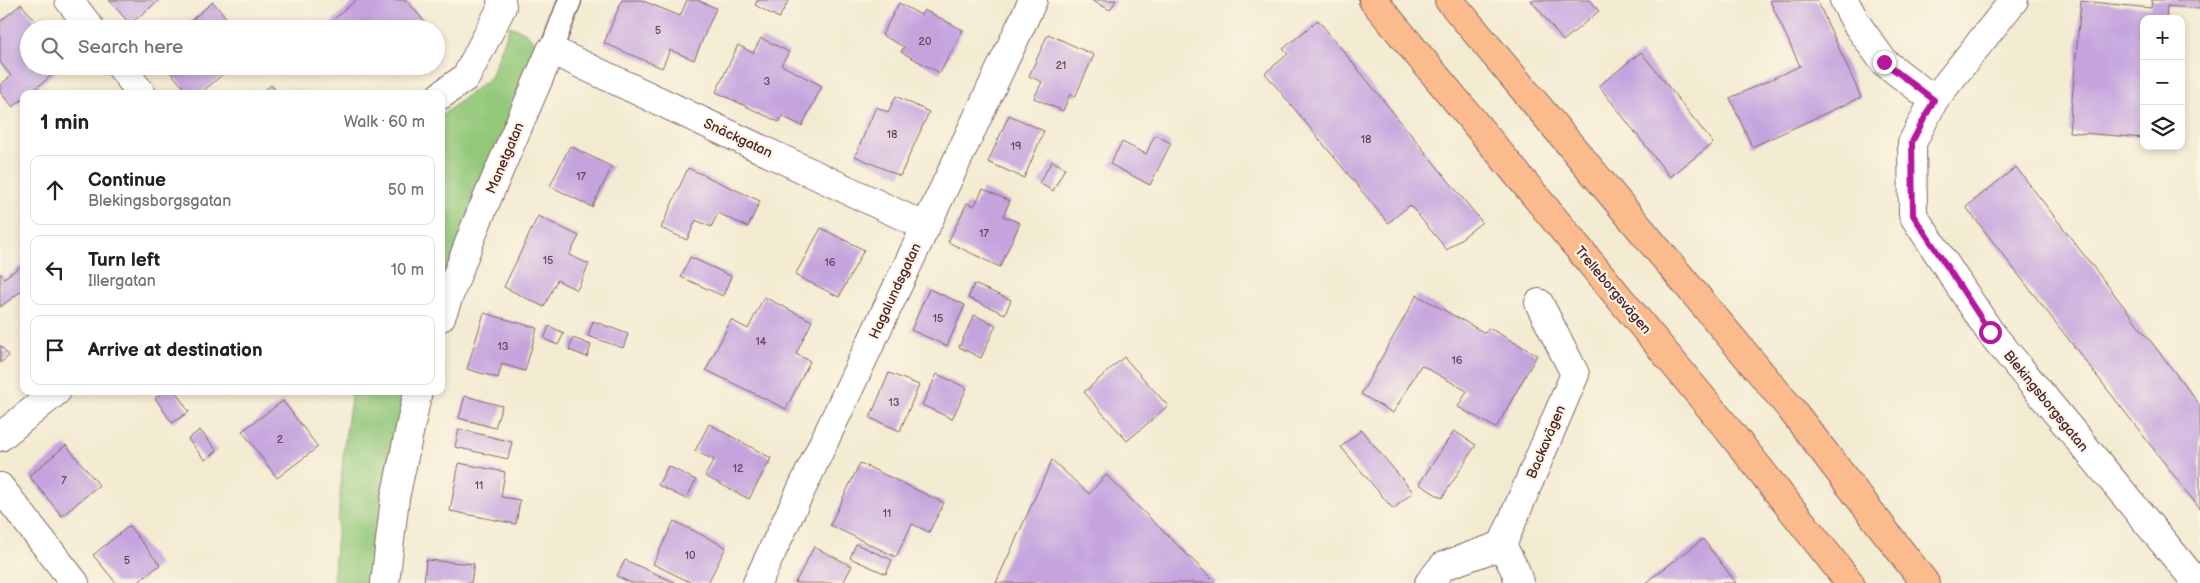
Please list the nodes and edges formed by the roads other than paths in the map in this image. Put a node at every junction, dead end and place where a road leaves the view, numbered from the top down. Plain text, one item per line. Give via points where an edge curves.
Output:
1 (69, 0) edge
2 (501, 0) edge
3 (570, 0) edge
4 (1033, 0) edge
5 (1373, 0) edge
6 (1449, 0) edge
7 (1844, 0) edge
8 (2014, 0) edge
9 (84, 20) edge
10 (551, 50) junction
11 (127, 75) edge
12 (139, 90) edge
13 (445, 92) edge
14 (1934, 100) junction
15 (926, 227) junction
16 (1539, 303) dead end
17 (445, 306) edge
18 (53, 395) edge
19 (417, 395) edge
20 (0, 437) edge
21 (0, 488) edge
22 (1502, 545) junction
23 (76, 583) edge
24 (385, 583) edge
25 (757, 583) edge
26 (1428, 583) edge
27 (1519, 583) edge
28 (1850, 583) edge
29 (1925, 583) edge
30 (2197, 583) edge

1 - 9 street
2 - 13 street via 502,8 466,77
3 - 10 street, Manetgatan
4 - 15 street, Hagalundsgatan
5 - 28 highway, Trelleborgsvägen via 1723,422
6 - 29 highway via 1791,409
7 - 14 street via 1884,62
8 - 14 street, Blekingsborgsgatan
10 - 15 street, Snäckgatan
10 - 17 street, Manetgatan via 477,222
11 - 12 street
14 - 30 street, Blekingsborgsgatan via 1912,142 1913,215 1990,332
15 - 25 street, Hagalundsgatan
16 - 22 street, Backavägen via 1575,374
18 - 20 street
19 - 24 street via 395,498
21 - 23 street
22 - 26 street via 1443,566
22 - 27 street

